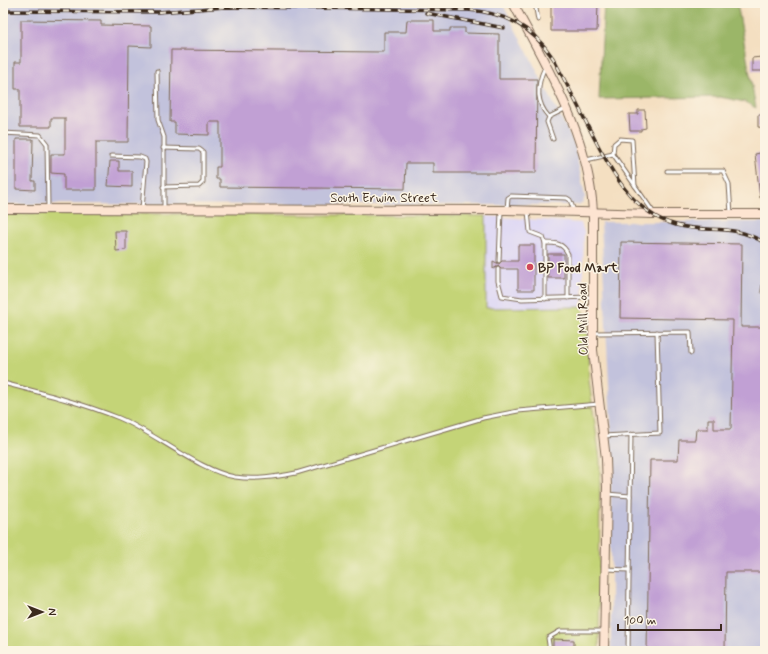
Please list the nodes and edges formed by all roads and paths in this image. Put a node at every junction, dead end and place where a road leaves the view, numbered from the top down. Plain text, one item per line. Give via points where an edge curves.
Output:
1 (513, 3) edge
2 (535, 3) edge
3 (538, 20) dead end
4 (546, 66) junction
5 (157, 71) dead end
6 (568, 108) junction
7 (549, 117) junction
8 (3, 133) edge
9 (553, 139) dead end
10 (164, 148) junction
11 (613, 154) junction
12 (111, 156) dead end
13 (586, 160) junction
14 (667, 171) dead end
15 (636, 186) junction
16 (163, 187) junction
17 (3, 209) edge
18 (48, 209) junction
19 (142, 209) junction
20 (164, 209) junction
21 (504, 210) junction
22 (528, 210) junction
23 (574, 212) junction
24 (593, 212) junction
25 (656, 214) junction
26 (731, 214) junction
27 (765, 214) edge
28 (545, 243) junction
29 (499, 261) dead end
30 (498, 269) dead end
31 (765, 276) edge
32 (763, 291) dead end
33 (593, 297) junction
34 (545, 298) junction
35 (568, 298) junction
36 (657, 332) junction
37 (593, 333) junction
38 (691, 353) dead end
39 (3, 383) edge
40 (599, 404) junction
41 (631, 434) junction
42 (603, 436) junction
43 (607, 494) junction
44 (630, 496) junction
45 (606, 569) junction
46 (629, 570) junction
47 (604, 631) junction
48 (550, 651) edge
49 (604, 651) edge
50 (628, 651) edge

1 - 4 street, Old Mill Road
2 - 3 lane
4 - 6 street, Old Mill Road
4 - 7 lane via 539,80 538,91
5 - 10 lane via 158,120 164,137
6 - 7 lane
6 - 13 street, Old Mill Road
7 - 9 lane via 547,122
8 - 18 lane via 40,135 44,138 47,144
10 - 16 lane
10 - 16 lane via 199,149 203,152 203,182 199,186
11 - 13 lane
11 - 15 lane
11 - 15 lane via 614,144 620,139 632,140
12 - 19 lane via 145,159
13 - 24 street, Old Mill Road
14 - 26 lane via 723,171 729,184
15 - 25 lane
16 - 20 lane
17 - 18 street, South Erwin Street
18 - 19 street, South Erwin Street
19 - 20 street, South Erwin Street
20 - 21 street, South Erwin Street
21 - 22 street, South Erwin Street
21 - 23 lane via 511,196 541,196 567,198
21 - 29 lane
22 - 23 street, South Erwin Street
22 - 28 lane via 530,232 543,237
23 - 24 street, South Erwin Street
24 - 25 street, South Erwin Street
24 - 33 street, Old Mill Road
25 - 26 street, South Erwin Street
26 - 27 street, South Erwin Street
28 - 34 lane
28 - 35 lane via 558,243 566,249
30 - 34 lane via 502,296 522,299
31 - 32 lane
33 - 35 lane
33 - 37 street, Old Mill Road
34 - 35 lane
36 - 37 lane
36 - 38 lane via 690,332
36 - 41 lane via 660,433
37 - 40 street, Old Mill Road
39 - 40 lane via 119,418 220,473 248,478 272,478 296,473 483,418 518,411
40 - 42 street, Old Mill Road
41 - 42 lane
41 - 44 lane
42 - 43 street, Old Mill Road
43 - 44 lane
43 - 45 street, Old Mill Road
44 - 46 lane
45 - 46 lane
45 - 47 street, Old Mill Road
46 - 50 lane
47 - 48 lane via 560,631 548,638
47 - 49 street, Old Mill Road

